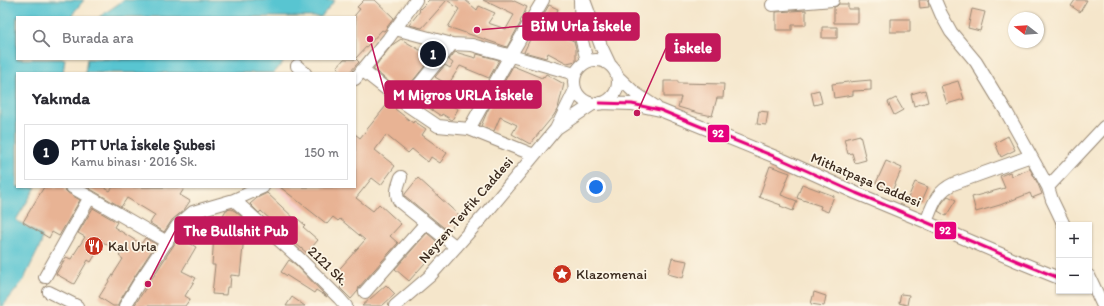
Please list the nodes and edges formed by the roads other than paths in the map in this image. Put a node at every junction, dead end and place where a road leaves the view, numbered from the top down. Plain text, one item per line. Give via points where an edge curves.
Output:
1 (416, 0) edge
2 (543, 0) edge
3 (580, 0) edge
4 (584, 0) edge
5 (833, 0) edge
6 (935, 0) edge
7 (772, 5) dead end
8 (395, 29) junction
9 (452, 44) junction
10 (510, 56) junction
11 (587, 61) junction
12 (610, 65) junction
13 (575, 74) junction
14 (358, 75) edge
15 (617, 76) junction
16 (575, 90) junction
17 (404, 103) junction
18 (597, 104) junction
19 (660, 110) junction
20 (1104, 127) edge
21 (556, 129) junction
22 (469, 130) junction
23 (534, 154) junction
24 (1031, 156) junction
25 (401, 178) dead end
26 (1048, 187) junction
27 (74, 188) edge
28 (261, 188) edge
29 (90, 197) junction
30 (234, 200) junction
31 (926, 222) junction
32 (1063, 222) edge
33 (426, 223) junction
34 (167, 242) junction
35 (456, 247) junction
36 (45, 277) dead end
37 (1056, 277) edge
38 (1092, 282) edge
39 (50, 292) dead end
40 (365, 292) dead end
41 (1097, 292) edge
42 (77, 306) edge
43 (125, 306) edge
44 (346, 306) edge
45 (395, 306) edge
46 (1102, 306) edge

1 - 8 street
2 - 10 street
3 - 11 street via 581,37
4 - 12 street
5 - 7 street
6 - 24 street via 951,32 976,62
8 - 9 street
8 - 14 street
9 - 10 street via 472,45
9 - 17 street
10 - 13 street
10 - 22 street
11 - 12 street via 599,60
11 - 13 street
12 - 15 street
13 - 16 street
14 - 17 street
15 - 18 street via 618,83 612,96 607,101
15 - 19 street
16 - 18 street via 582,99
16 - 21 street
17 - 22 street via 438,126
18 - 19 street via 632,104
18 - 21 street
19 - 31 street, Mithatpaşa Caddesi
20 - 26 street
21 - 23 street, Neyzen Tevfik Caddesi
22 - 23 street
23 - 35 street, Neyzen Tevfik Caddesi
24 - 26 street
24 - 31 street via 947,187 936,199
25 - 33 street via 397,198
26 - 32 street
27 - 29 street
28 - 30 street
29 - 34 street
29 - 36 street
30 - 34 street via 193,212 178,226
30 - 44 street, 2121 Sk. via 300,259
31 - 37 street, Mithatpaşa Caddesi
33 - 35 street
33 - 40 street
34 - 43 street
35 - 45 street, Neyzen Tevfik Caddesi via 430,276
38 - 41 street
39 - 42 street
41 - 46 street

